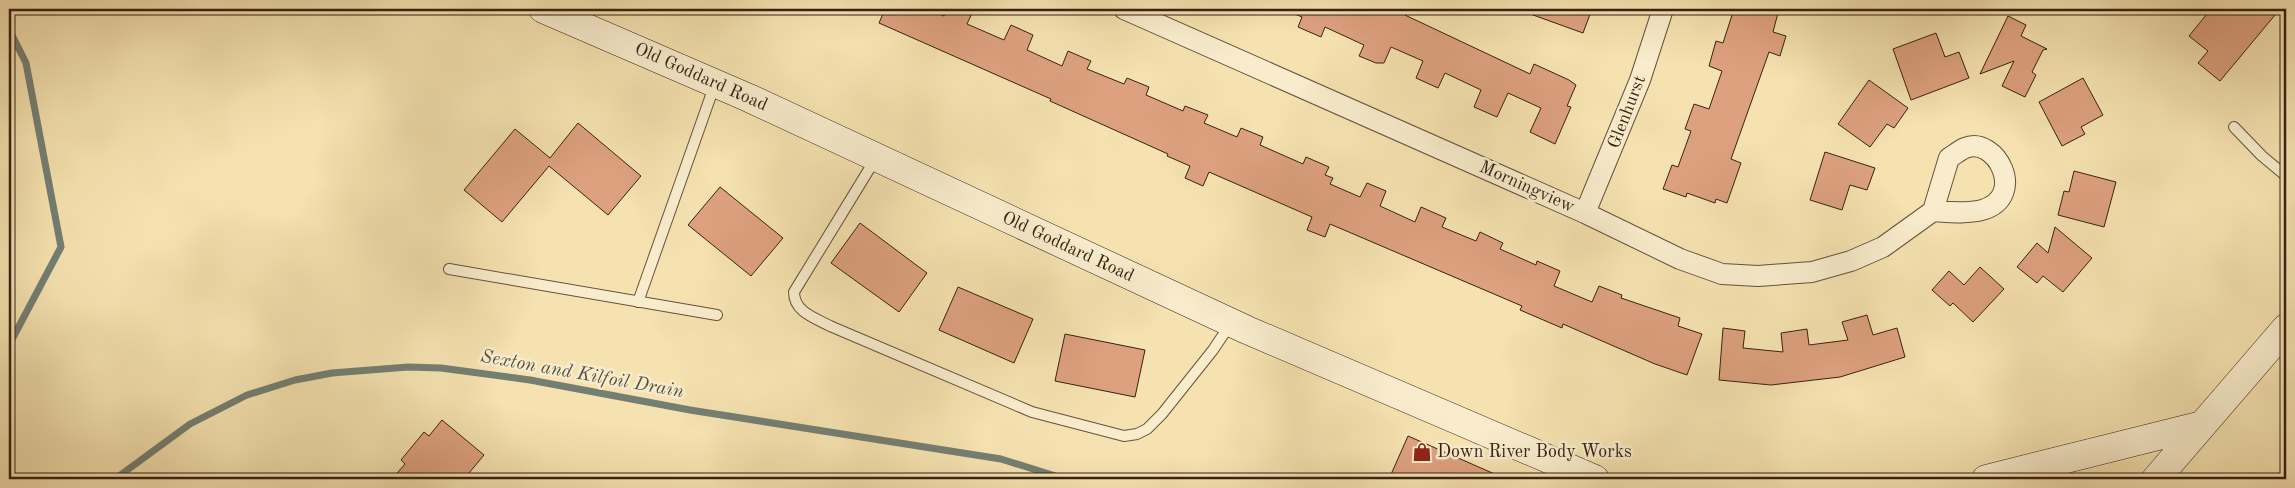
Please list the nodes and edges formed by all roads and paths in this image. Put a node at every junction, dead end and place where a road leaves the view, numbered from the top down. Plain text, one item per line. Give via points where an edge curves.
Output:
1 (543, 9) edge
2 (1124, 9) edge
3 (1663, 9) edge
4 (715, 83) junction
5 (2234, 127) dead end
6 (876, 157) junction
7 (2286, 176) edge
8 (1932, 211) dead end
9 (1584, 213) junction
10 (449, 269) dead end
11 (638, 302) junction
12 (717, 315) dead end
13 (1231, 322) junction
14 (2286, 328) edge
15 (2202, 425) junction
16 (1596, 479) edge
17 (1986, 479) edge
18 (2156, 479) edge

1 - 4 street, Old Goddard Road
2 - 9 street, Morningview
3 - 9 street, Glenhurst via 1620,132
4 - 6 street, Old Goddard Road
4 - 11 lane
5 - 7 lane
6 - 13 street, Old Goddard Road
6 - 13 lane via 794,292 794,300 801,310 830,326 1032,412 1124,436 1147,429 1162,414
8 - 9 street, Morningview via 1883,247 1851,261 1812,272 1758,276 1722,274 1680,259
10 - 11 lane
11 - 12 lane
13 - 16 street, Old Goddard Road
14 - 15 street
15 - 17 street
15 - 18 street

